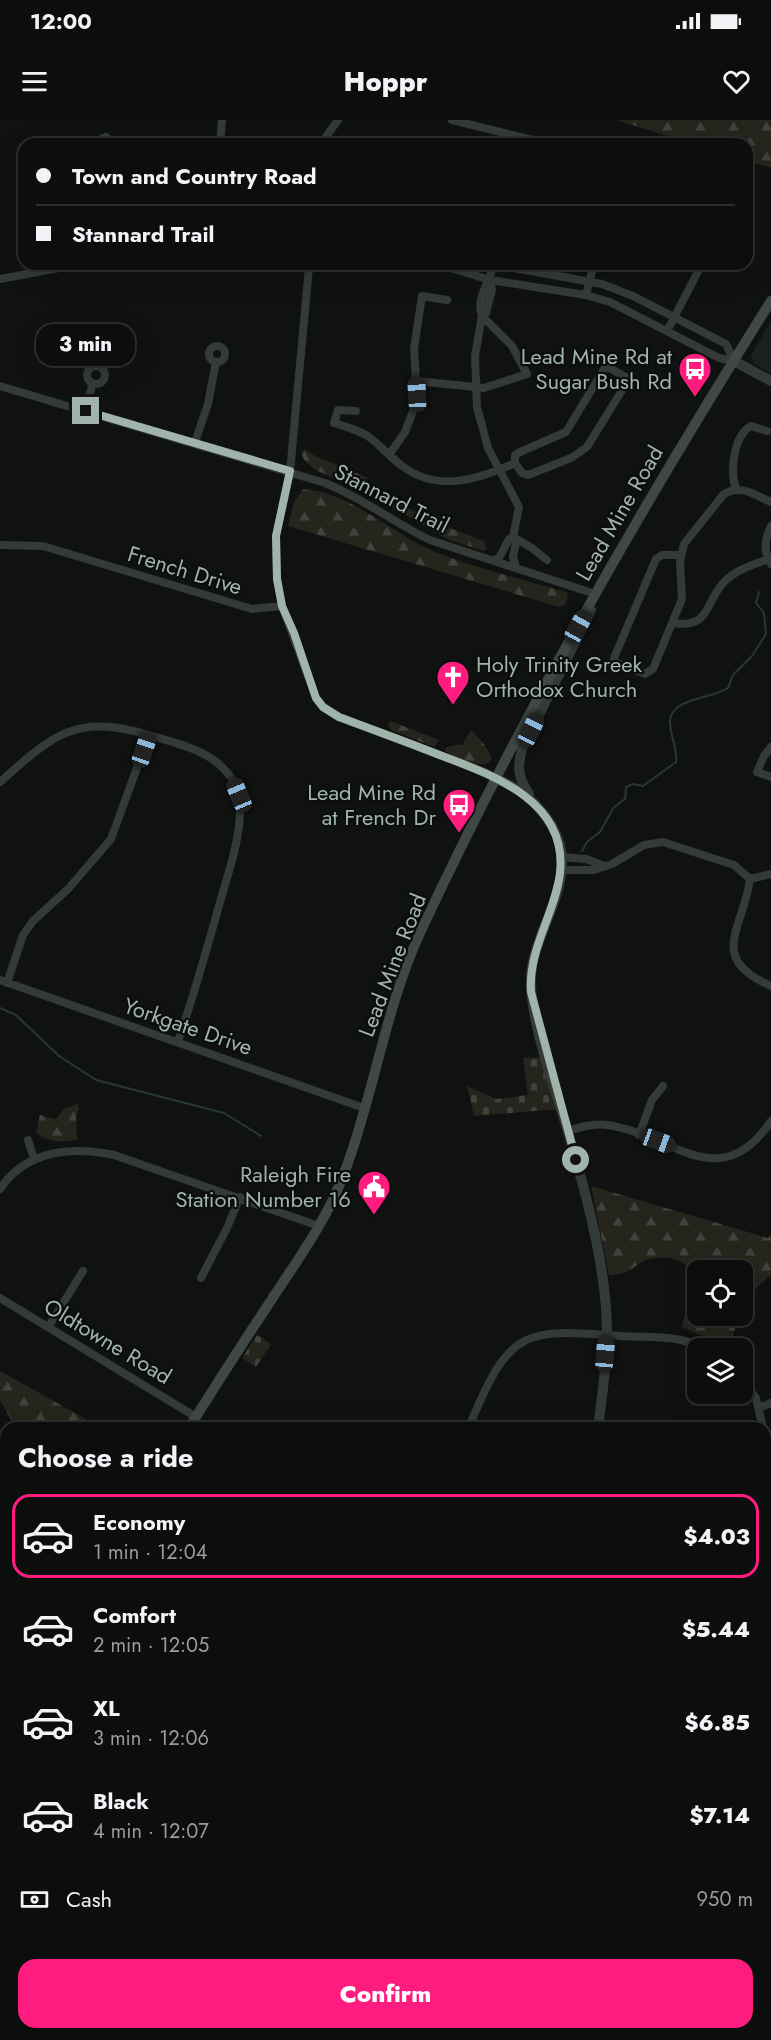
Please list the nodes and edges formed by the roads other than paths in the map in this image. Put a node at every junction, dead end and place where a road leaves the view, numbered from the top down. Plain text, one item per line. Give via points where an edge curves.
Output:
1 (222, 120) edge
2 (338, 120) edge
3 (452, 120) edge
4 (220, 138) edge
5 (325, 138) edge
6 (512, 138) edge
7 (48, 270) edge
8 (305, 270) edge
9 (458, 270) edge
10 (492, 270) edge
11 (527, 270) edge
12 (593, 270) edge
13 (699, 270) edge
14 (0, 279) edge
15 (490, 280) junction
16 (590, 281) junction
17 (586, 295) junction
18 (447, 300) dead end
19 (771, 301) edge
20 (482, 316) junction
21 (674, 316) junction
22 (667, 332) junction
23 (734, 361) junction
24 (216, 362) dead end
25 (417, 381) junction
26 (771, 381) edge
27 (93, 383) dead end
28 (0, 386) edge
29 (475, 388) junction
30 (86, 411) junction
31 (357, 411) dead end
32 (766, 431) dead end
33 (195, 442) junction
34 (389, 455) junction
35 (515, 463) junction
36 (499, 470) junction
37 (290, 471) junction
38 (736, 489) junction
39 (771, 502) edge
40 (771, 526) edge
41 (513, 537) junction
42 (0, 545) edge
43 (681, 555) junction
44 (493, 560) junction
45 (547, 560) dead end
46 (769, 562) edge
47 (516, 567) junction
48 (607, 573) junction
49 (595, 594) junction
50 (282, 606) junction
51 (672, 623) junction
52 (149, 735) junction
53 (771, 747) edge
54 (771, 777) edge
55 (495, 779) junction
56 (0, 782) edge
57 (541, 812) junction
58 (561, 858) junction
59 (605, 866) junction
60 (560, 870) junction
61 (771, 874) edge
62 (750, 879) junction
63 (3, 981) edge
64 (771, 986) edge
65 (178, 1041) junction
66 (663, 1086) dead end
67 (364, 1108) junction
68 (771, 1121) edge
69 (568, 1131) junction
70 (639, 1134) junction
71 (28, 1140) dead end
72 (34, 1159) junction
73 (0, 1189) edge
74 (240, 1197) junction
75 (319, 1226) junction
76 (83, 1271) dead end
77 (201, 1278) dead end
78 (0, 1298) edge
79 (49, 1326) junction
80 (607, 1334) junction
81 (687, 1343) edge
82 (753, 1394) edge
83 (771, 1403) edge
84 (759, 1408) junction
85 (196, 1417) junction
86 (193, 1422) edge
87 (471, 1422) dead end
88 (599, 1422) edge
89 (762, 1422) edge

1 - 4 street
2 - 5 street
3 - 6 street
7 - 14 street
8 - 37 street
9 - 15 street
10 - 15 street
11 - 16 street
12 - 16 street
13 - 21 street
15 - 17 street
15 - 20 street via 492,290 486,314
16 - 17 street
16 - 21 street
17 - 22 street via 627,309
18 - 25 street via 422,296 414,349
19 - 23 main road, Lead Mine Road
20 - 29 street
20 - 29 street via 512,346 527,374 492,387
21 - 22 street
21 - 23 street via 726,345
22 - 23 street via 719,358
23 - 26 street
23 - 48 main road, Lead Mine Road
24 - 33 street
25 - 29 street
25 - 34 street via 413,414
27 - 30 street
28 - 30 street, Stannard Trail
29 - 36 street via 484,437
30 - 33 street, Stannard Trail
31 - 34 street via 338,410 334,423 367,436
32 - 38 street via 751,426 744,432 731,469
33 - 37 street, Stannard Trail
34 - 36 street via 412,473 446,482 469,480
35 - 35 street via 515,455 566,432 606,366 628,379 592,441 580,453 528,475
35 - 36 street
36 - 41 street via 519,507
37 - 44 street, Stannard Trail via 357,496 430,540
37 - 50 street via 276,536
38 - 39 street
38 - 43 street via 723,495 689,536
40 - 46 street via 766,542
41 - 44 street via 499,558
41 - 45 street
41 - 47 street
42 - 50 street, French Drive via 43,546 252,609
43 - 51 street via 684,591
43 - 51 street via 662,555 656,559 615,662 649,674
44 - 47 street, Stannard Trail
46 - 51 street via 745,567 727,579 703,617 684,625
47 - 49 street, Stannard Trail
48 - 49 main road, Lead Mine Road
48 - 57 street via 522,749 520,779
49 - 55 main road, Lead Mine Road
50 - 55 street via 316,698 323,707 339,717
52 - 56 street via 122,728 76,728 39,748
52 - 63 street via 111,839 68,889 33,921
52 - 65 street via 204,753 232,779 239,795 238,831 225,886
53 - 54 street via 757,772
55 - 57 street via 519,790
55 - 67 main road, Lead Mine Road via 418,937
57 - 58 street via 555,831
58 - 59 street via 586,859
58 - 60 street
59 - 60 street via 594,870
59 - 62 street via 644,845 663,842 734,865
60 - 69 street via 553,906 532,964 531,983
61 - 62 street
62 - 64 street via 746,904 734,932 734,950 747,974
63 - 65 street, Yorkgate Drive
65 - 67 street, Yorkgate Drive
66 - 70 street via 652,1100
67 - 75 main road, Lead Mine Road via 345,1171
68 - 70 street via 743,1150 719,1159 700,1157
69 - 70 street via 600,1124
69 - 80 street via 588,1203
71 - 72 street
72 - 73 street
72 - 74 street via 87,1149
74 - 75 street
74 - 77 street
75 - 85 main road, Lead Mine Road
76 - 79 street
78 - 79 street, Oldtowne Road
79 - 85 street, Oldtowne Road
80 - 81 street via 671,1338
80 - 87 street via 552,1331 520,1343 497,1365
80 - 88 street
82 - 84 street
83 - 84 street
84 - 89 street
85 - 86 main road, Lead Mine Road

